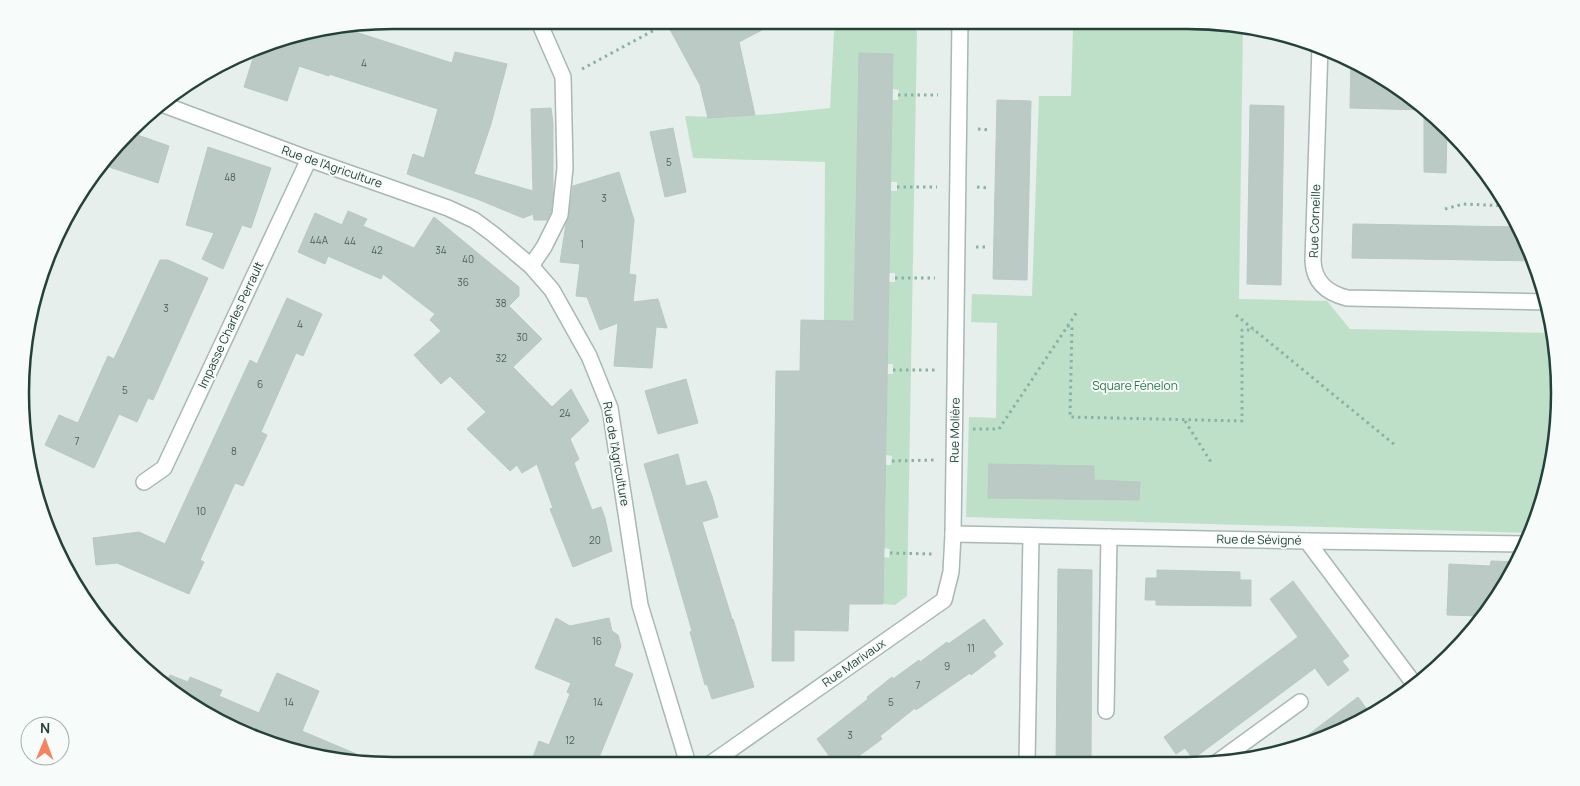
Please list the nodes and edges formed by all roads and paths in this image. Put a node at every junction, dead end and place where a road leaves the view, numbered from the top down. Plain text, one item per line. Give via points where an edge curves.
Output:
1 (542, 29) edge
2 (656, 29) edge
3 (960, 29) edge
4 (1320, 54) edge
5 (575, 73) dead end
6 (898, 95) dead end
7 (922, 95) dead end
8 (168, 106) edge
9 (976, 129) dead end
10 (990, 130) dead end
11 (309, 159) junction
12 (897, 187) dead end
13 (921, 187) dead end
14 (976, 187) dead end
15 (989, 188) dead end
16 (1499, 206) edge
17 (1445, 209) dead end
18 (974, 247) dead end
19 (988, 247) dead end
20 (531, 266) junction
21 (895, 278) dead end
22 (919, 278) dead end
23 (1540, 302) edge
24 (1077, 312) dead end
25 (1236, 315) dead end
26 (1067, 326) junction
27 (1254, 330) junction
28 (893, 370) dead end
29 (939, 370) dead end
30 (1184, 420) junction
31 (973, 429) dead end
32 (1395, 445) dead end
33 (938, 460) dead end
34 (892, 462) dead end
35 (1211, 462) dead end
36 (144, 482) dead end
37 (953, 534) junction
38 (1031, 536) junction
39 (1109, 537) junction
40 (1307, 540) junction
41 (1519, 544) edge
42 (890, 553) dead end
43 (942, 554) dead end
44 (1411, 680) edge
45 (1300, 702) dead end
46 (1106, 711) dead end
47 (1228, 755) edge
48 (686, 757) edge
49 (720, 757) edge
50 (1027, 757) edge

1 - 20 street via 563,76 565,168 560,215
2 - 5 path
3 - 37 street, Rue Molière
4 - 23 street, Rue Corneille via 1313,261 1323,287 1347,298
6 - 7 path
8 - 11 street, Rue de l'Agriculture
9 - 10 path
11 - 20 street, Rue de l'Agriculture via 474,220
11 - 36 street, Impasse Charles Perrault via 164,468
12 - 13 path
14 - 15 path
16 - 17 path via 1463,204
18 - 19 path
20 - 48 street, Rue de l'Agriculture via 552,290 589,356 610,408 640,605
21 - 22 path
24 - 26 path
25 - 27 path
26 - 30 path via 1072,326 1070,417
26 - 31 path via 999,429
27 - 30 path via 1242,330 1242,421
27 - 32 path
28 - 29 path
30 - 35 path
33 - 34 path
37 - 38 street
37 - 49 street, Rue Marivaux via 951,572 944,600
38 - 39 street, Rue de Sévigné
38 - 50 street
39 - 40 street, Rue de Sévigné
39 - 46 street
40 - 41 street
40 - 44 street, Rue de Sévigné
42 - 43 path
45 - 47 street

